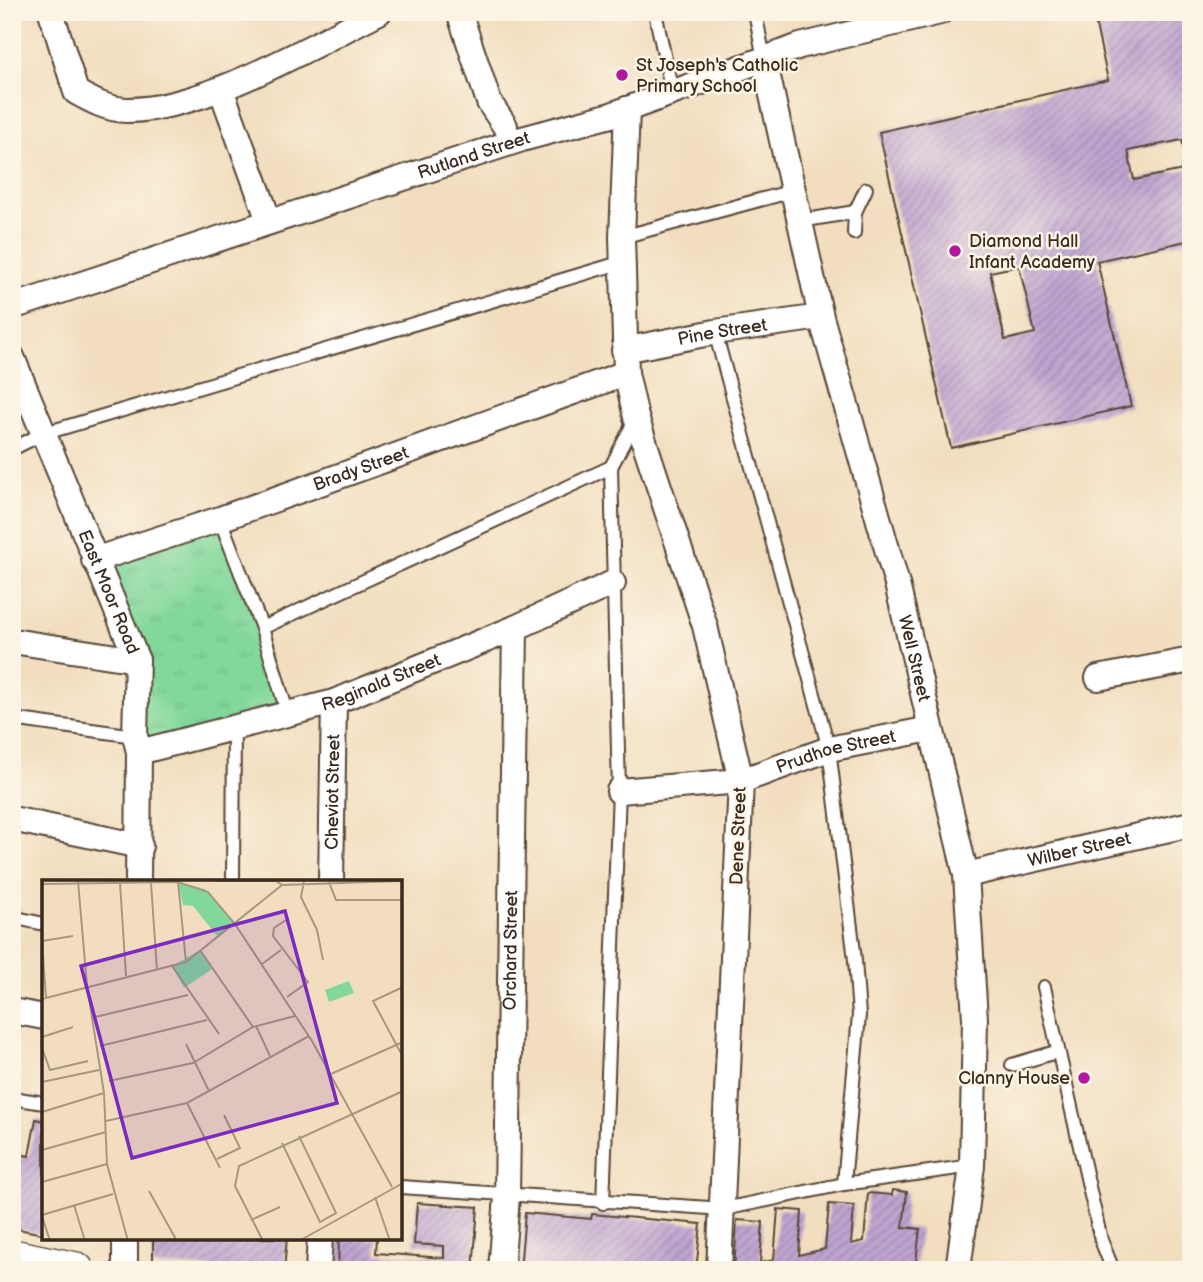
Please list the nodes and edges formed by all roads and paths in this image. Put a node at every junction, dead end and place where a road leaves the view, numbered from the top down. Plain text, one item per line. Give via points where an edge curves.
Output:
1 (51, 12) edge
2 (379, 12) edge
3 (459, 12) edge
4 (655, 12) edge
5 (755, 12) edge
6 (940, 12) edge
7 (764, 58) junction
8 (221, 89) junction
9 (673, 92) junction
10 (627, 109) junction
11 (505, 126) dead end
12 (866, 189) dead end
13 (793, 191) junction
14 (855, 212) junction
15 (270, 221) junction
16 (800, 221) junction
17 (854, 233) dead end
18 (622, 237) junction
19 (623, 262) junction
20 (12, 307) edge
21 (821, 317) junction
22 (715, 332) junction
23 (12, 357) edge
24 (625, 361) junction
25 (636, 417) junction
26 (42, 434) junction
27 (12, 449) edge
28 (611, 467) junction
29 (220, 519) junction
30 (94, 560) junction
31 (613, 583) junction
32 (262, 628) junction
33 (515, 628) junction
34 (14, 638) edge
35 (137, 660) junction
36 (1191, 660) edge
37 (1098, 678) dead end
38 (334, 702) junction
39 (287, 712) junction
40 (12, 719) edge
41 (234, 725) junction
42 (930, 729) junction
43 (137, 744) junction
44 (829, 749) junction
45 (741, 780) junction
46 (619, 791) junction
47 (12, 819) edge
48 (1191, 824) edge
49 (140, 846) junction
50 (966, 875) junction
51 (138, 880) edge
52 (233, 880) edge
53 (331, 880) edge
54 (12, 916) edge
55 (42, 924) edge
56 (1044, 987) dead end
57 (12, 1011) edge
58 (42, 1017) edge
59 (1056, 1052) junction
60 (1012, 1065) dead end
61 (12, 1098) edge
62 (42, 1103) edge
63 (972, 1166) junction
64 (844, 1184) junction
65 (402, 1187) edge
66 (508, 1197) junction
67 (603, 1203) junction
68 (724, 1209) junction
69 (125, 1240) edge
70 (320, 1240) edge
71 (12, 1257) edge
72 (76, 1270) edge
73 (125, 1270) edge
74 (318, 1270) edge
75 (501, 1270) edge
76 (719, 1270) edge
77 (958, 1270) edge
78 (1113, 1270) edge

1 - 8 street via 76,92 98,105 137,108
2 - 8 street
3 - 11 street via 489,102
4 - 9 lane
5 - 7 lane
6 - 7 street, Rutland Street
7 - 9 street, Rutland Street
7 - 13 street, Well Street
8 - 15 street
9 - 10 street, Rutland Street
10 - 15 street, Rutland Street
10 - 18 street, Dene Street
12 - 14 lane
13 - 16 street, Well Street
13 - 18 lane
14 - 16 lane
14 - 17 lane
15 - 20 street, Rutland Street
16 - 21 street, Well Street
18 - 19 street, Dene Street
19 - 24 street, Dene Street
19 - 26 lane
21 - 22 street, Pine Street
21 - 42 street, Well Street via 897,584
22 - 24 street, Pine Street
22 - 44 lane
23 - 26 street, East Moor Road
24 - 25 street, Dene Street
24 - 29 street, Brady Street
25 - 28 lane
25 - 45 street, Dene Street via 705,626
26 - 27 lane
26 - 30 street, East Moor Road
28 - 31 lane
28 - 32 lane
29 - 30 street, Brady Street
29 - 32 lane
30 - 35 street, East Moor Road
31 - 33 street, Reginald Street
31 - 46 lane
32 - 39 lane
33 - 38 street, Reginald Street
33 - 66 street, Orchard Street
34 - 35 street
35 - 43 street, East Moor Road
36 - 37 street
38 - 39 street, Reginald Street
38 - 53 street, Cheviot Street
39 - 41 street, Reginald Street
40 - 43 lane
41 - 43 street, Reginald Street
41 - 52 lane
42 - 44 street, Prudhoe Street
42 - 50 street, Well Street
43 - 49 street, East Moor Road
44 - 45 street, Prudhoe Street
44 - 64 lane via 859,1015
45 - 46 street, Prudhoe Street
45 - 68 street, Dene Street
46 - 67 lane
47 - 49 street
48 - 50 street, Wilber Street
49 - 51 street, East Moor Road
50 - 63 street, Well Street via 975,1019
54 - 55 lane
56 - 59 lane
57 - 58 street
59 - 60 lane
59 - 78 lane via 1101,1240
61 - 62 lane
63 - 64 lane
63 - 77 street, Well Street
64 - 68 lane
65 - 66 lane
66 - 67 lane
66 - 75 street, Orchard Street
67 - 68 lane
68 - 76 street, Dene Street
69 - 73 street
70 - 74 street
71 - 72 street

